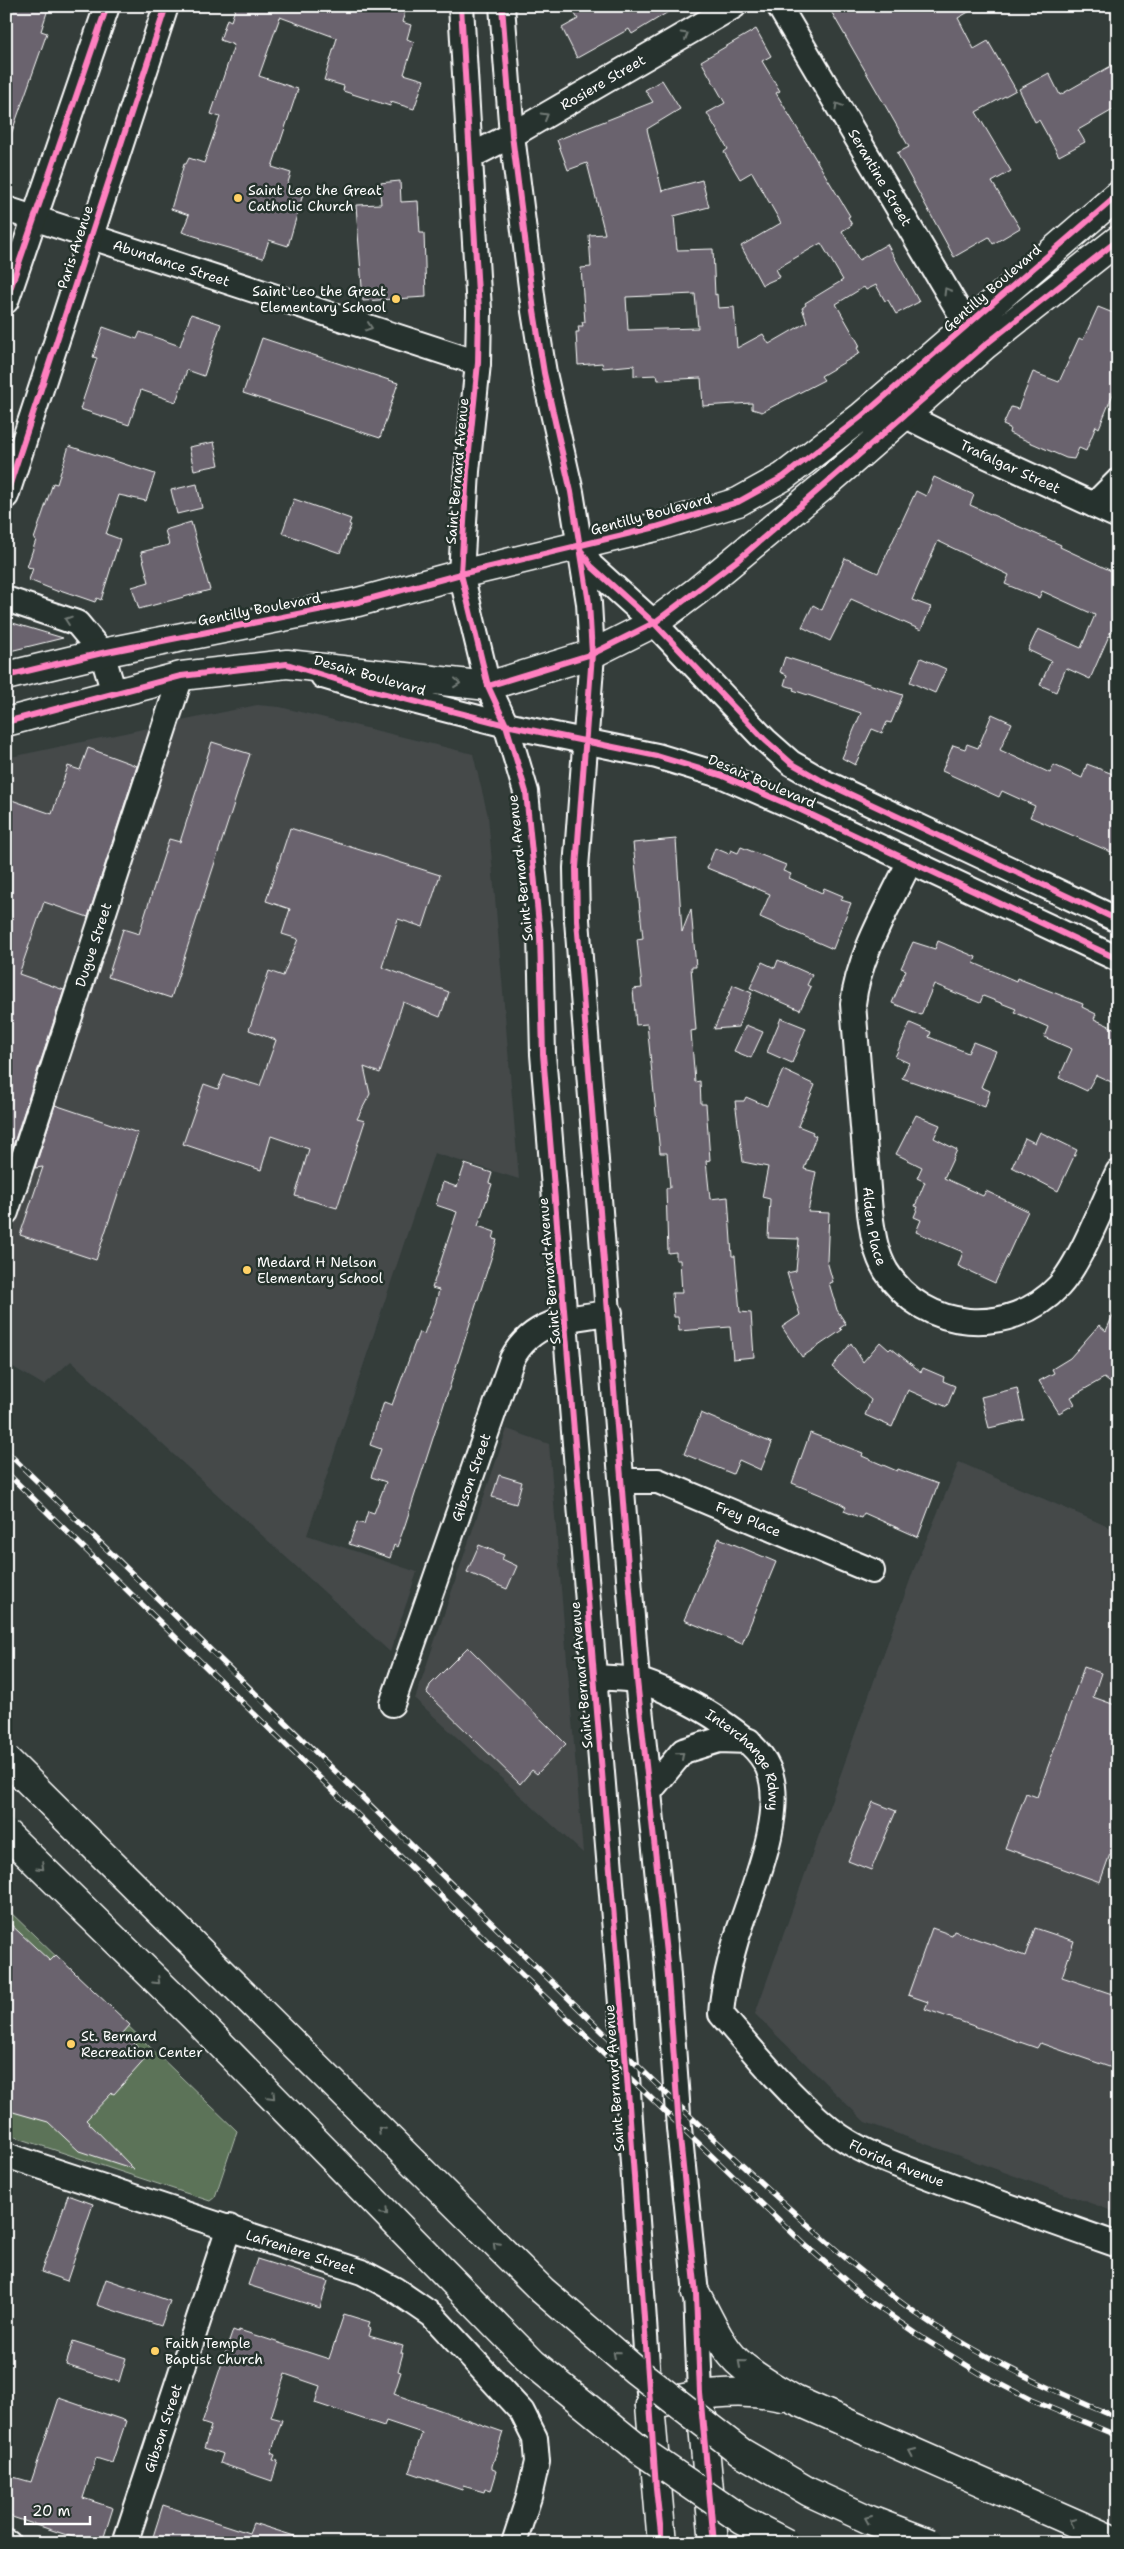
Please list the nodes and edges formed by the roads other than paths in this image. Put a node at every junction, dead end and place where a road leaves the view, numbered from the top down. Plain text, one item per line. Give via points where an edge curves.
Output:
1 (107, 6) edge
2 (166, 6) edge
3 (461, 6) edge
4 (502, 6) edge
5 (734, 6) edge
6 (779, 6) edge
7 (512, 135) junction
8 (471, 156) junction
9 (1118, 195) edge
10 (6, 209) edge
11 (34, 218) junction
12 (92, 237) junction
13 (1118, 240) edge
14 (6, 301) edge
15 (976, 335) junction
16 (478, 363) junction
17 (904, 415) junction
18 (1118, 482) edge
19 (6, 496) edge
20 (1094, 505) junction
21 (1118, 516) edge
22 (579, 546) junction
23 (462, 574) junction
24 (6, 599) edge
25 (654, 623) junction
26 (102, 653) junction
27 (592, 654) junction
28 (287, 664) junction
29 (6, 676) edge
30 (180, 676) junction
31 (488, 686) junction
32 (114, 693) junction
33 (6, 722) edge
34 (506, 725) junction
35 (586, 741) junction
36 (910, 862) junction
37 (1118, 920) edge
38 (1118, 959) edge
39 (1118, 1172) edge
40 (6, 1212) edge
41 (610, 1313) junction
42 (566, 1318) junction
43 (622, 1481) junction
44 (872, 1571) dead end
45 (594, 1677) junction
46 (637, 1680) junction
47 (392, 1704) dead end
48 (749, 1741) junction
49 (6, 1759) edge
50 (649, 1792) junction
51 (6, 1833) edge
52 (721, 2014) joint
53 (6, 2155) edge
54 (229, 2227) junction
55 (1118, 2245) edge
56 (696, 2294) junction
57 (700, 2393) junction
58 (795, 2400) junction
59 (650, 2405) junction
60 (1118, 2542) edge
61 (125, 2543) edge
62 (514, 2543) edge
63 (662, 2543) edge
64 (714, 2543) edge
65 (786, 2543) edge
66 (930, 2543) edge

1 - 11 street
2 - 12 street, Paris Avenue
3 - 8 street, Saint Bernard Avenue
4 - 7 street
7 -> 5 street, Rosiere Street
15 -> 6 street, Serantine Street
7 - 8 street, Rosiere Street
7 - 22 street via 544,374 571,492
8 - 16 street, Saint Bernard Avenue via 477,257
9 - 15 main road, Gentilly Boulevard
10 - 11 street, Abundance Street
11 - 12 street, Abundance Street
11 - 14 street
12 -> 16 street, Abundance Street
12 - 19 street, Paris Avenue
13 - 15 main road, Gentilly Boulevard
15 - 17 main road, Gentilly Boulevard
15 - 22 main road, Gentilly Boulevard via 776,481 738,502
16 - 23 street, Saint Bernard Avenue via 467,471
17 - 20 street, Trafalgar Street
17 - 25 main road, Gentilly Boulevard via 739,559
18 - 20 street
20 - 21 street, Trafalgar Street
22 - 23 main road, Gentilly Boulevard
22 - 25 street, Desaix Boulevard via 591,566
22 - 27 street via 589,603
23 - 26 main road, Gentilly Boulevard via 358,602
23 - 31 street, Saint Bernard Avenue
26 -> 24 street via 77,622
25 - 27 main road, Gentilly Boulevard
25 - 37 street, Desaix Boulevard via 744,720 791,763 833,786
26 - 29 main road, Gentilly Boulevard
26 - 32 street
27 - 31 main road, Gentilly Boulevard
27 - 35 street
28 - 30 main road, Gentilly Boulevard
28 -> 31 main road, Gentilly Boulevard
28 - 34 street, Desaix Boulevard via 370,690
30 - 32 main road, Gentilly Boulevard
30 - 40 street, Dugue Street
31 - 34 street, Saint Bernard Avenue
32 - 33 main road, Gentilly Boulevard
34 - 35 street, Desaix Boulevard
34 - 42 street, Saint Bernard Avenue via 526,792 531,832 540,935 543,1054
35 - 36 street, Desaix Boulevard via 657,756 724,776
35 - 41 street via 576,868 577,920
36 - 38 street, Desaix Boulevard
36 - 39 street, Alden Place via 855,985 870,1213 874,1245 886,1270 909,1298 950,1318 986,1322 1022,1313 1045,1299 1064,1279
41 - 42 street, Gibson Street
41 - 43 street
42 - 45 street, Saint Bernard Avenue
42 - 47 street, Gibson Street via 529,1335 512,1359
43 - 44 street, Frey Place via 658,1481
43 - 46 street
45 - 46 street, Interchange Rdwy
45 - 59 street, Saint Bernard Avenue
46 - 48 street, Interchange Rdwy via 716,1718
46 - 50 street
50 -> 48 street via 683,1751 719,1740
48 - 52 street, Interchange Rdwy via 768,1767 774,1805 771,1832 728,1970
66 -> 49 main road, bridge via 809,2492 741,2452 635,2370 542,2290
50 - 56 street
51 -> 65 main road, bridge via 194,2016 533,2363 640,2450 742,2520
52 - 55 street, Florida Avenue via 806,2108 857,2147 980,2196
53 - 54 street, Lafreniere Street
54 - 61 street, Gibson Street
54 - 62 street, Lafreniere Street via 362,2272 394,2289 432,2316 522,2412 535,2438 536,2462
56 - 57 street
58 -> 56 main road via 736,2360
57 - 58 main road via 764,2393
57 - 59 main road
57 - 64 main road
60 -> 58 main road
59 - 63 main road, Saint Bernard Avenue

